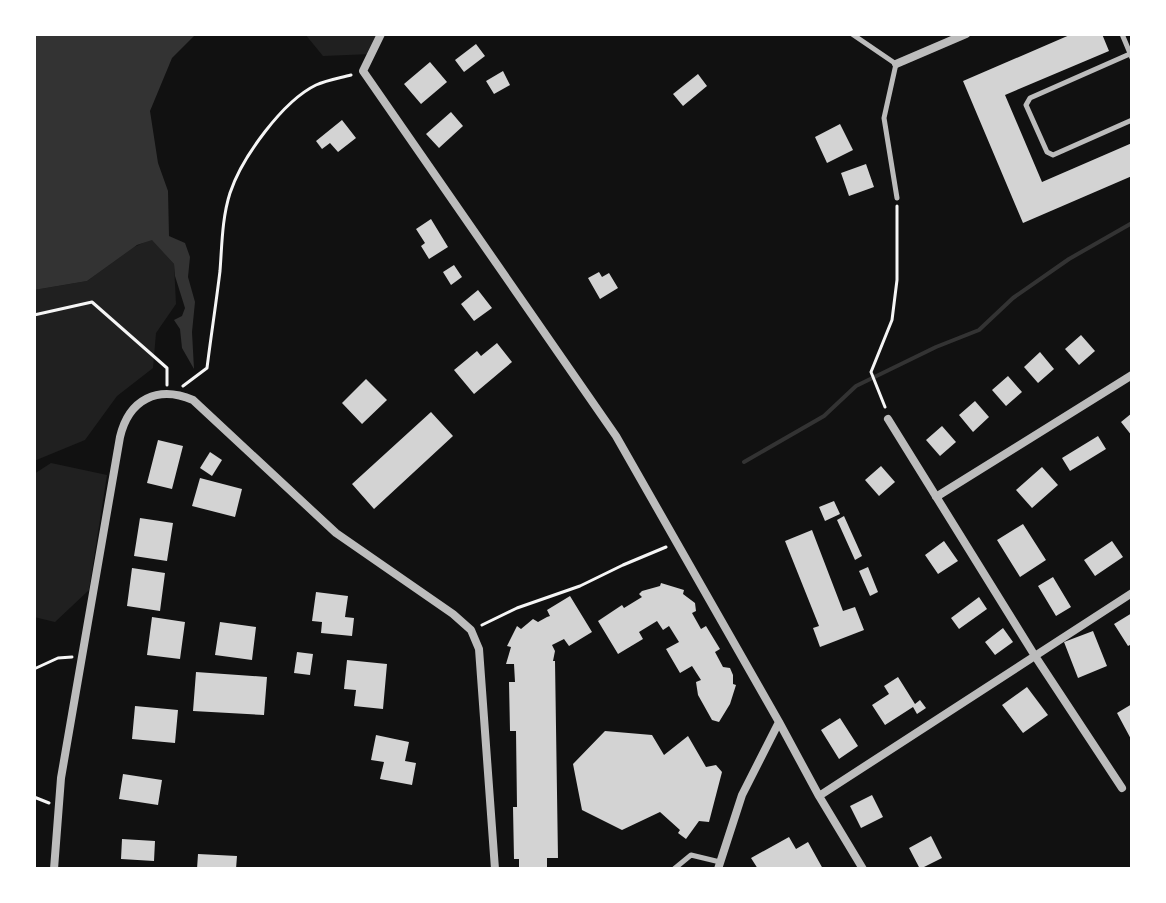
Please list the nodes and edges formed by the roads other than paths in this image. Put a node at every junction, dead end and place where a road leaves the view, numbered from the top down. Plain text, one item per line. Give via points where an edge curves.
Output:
1 (381, 34) edge
2 (852, 34) edge
3 (966, 34) edge
4 (1122, 34) edge
5 (1131, 55) edge
6 (896, 64) junction
7 (1132, 120) edge
8 (897, 198) road end
9 (1132, 375) edge
10 (888, 419) road end
11 (936, 497) junction
12 (1132, 593) edge
13 (1035, 656) junction
14 (779, 722) junction
15 (1122, 788) dead end
16 (819, 796) junction
17 (719, 865) edge
18 (54, 869) edge
19 (495, 869) edge
20 (674, 869) edge
21 (863, 869) edge

1 - 14 street via 363,71 616,436
2 - 6 lane
3 - 6 street
4 - 5 lane
5 - 7 lane via 1030,98 1026,105 1053,155
6 - 8 lane via 884,118
9 - 11 street
10 - 11 street
11 - 13 street
12 - 13 street
13 - 15 street
13 - 16 street
14 - 16 street
14 - 17 street via 742,795
16 - 21 street
17 - 20 lane via 691,855
18 - 19 street via 61,778 123,425 140,402 164,393 193,400 336,533 471,630 479,649

